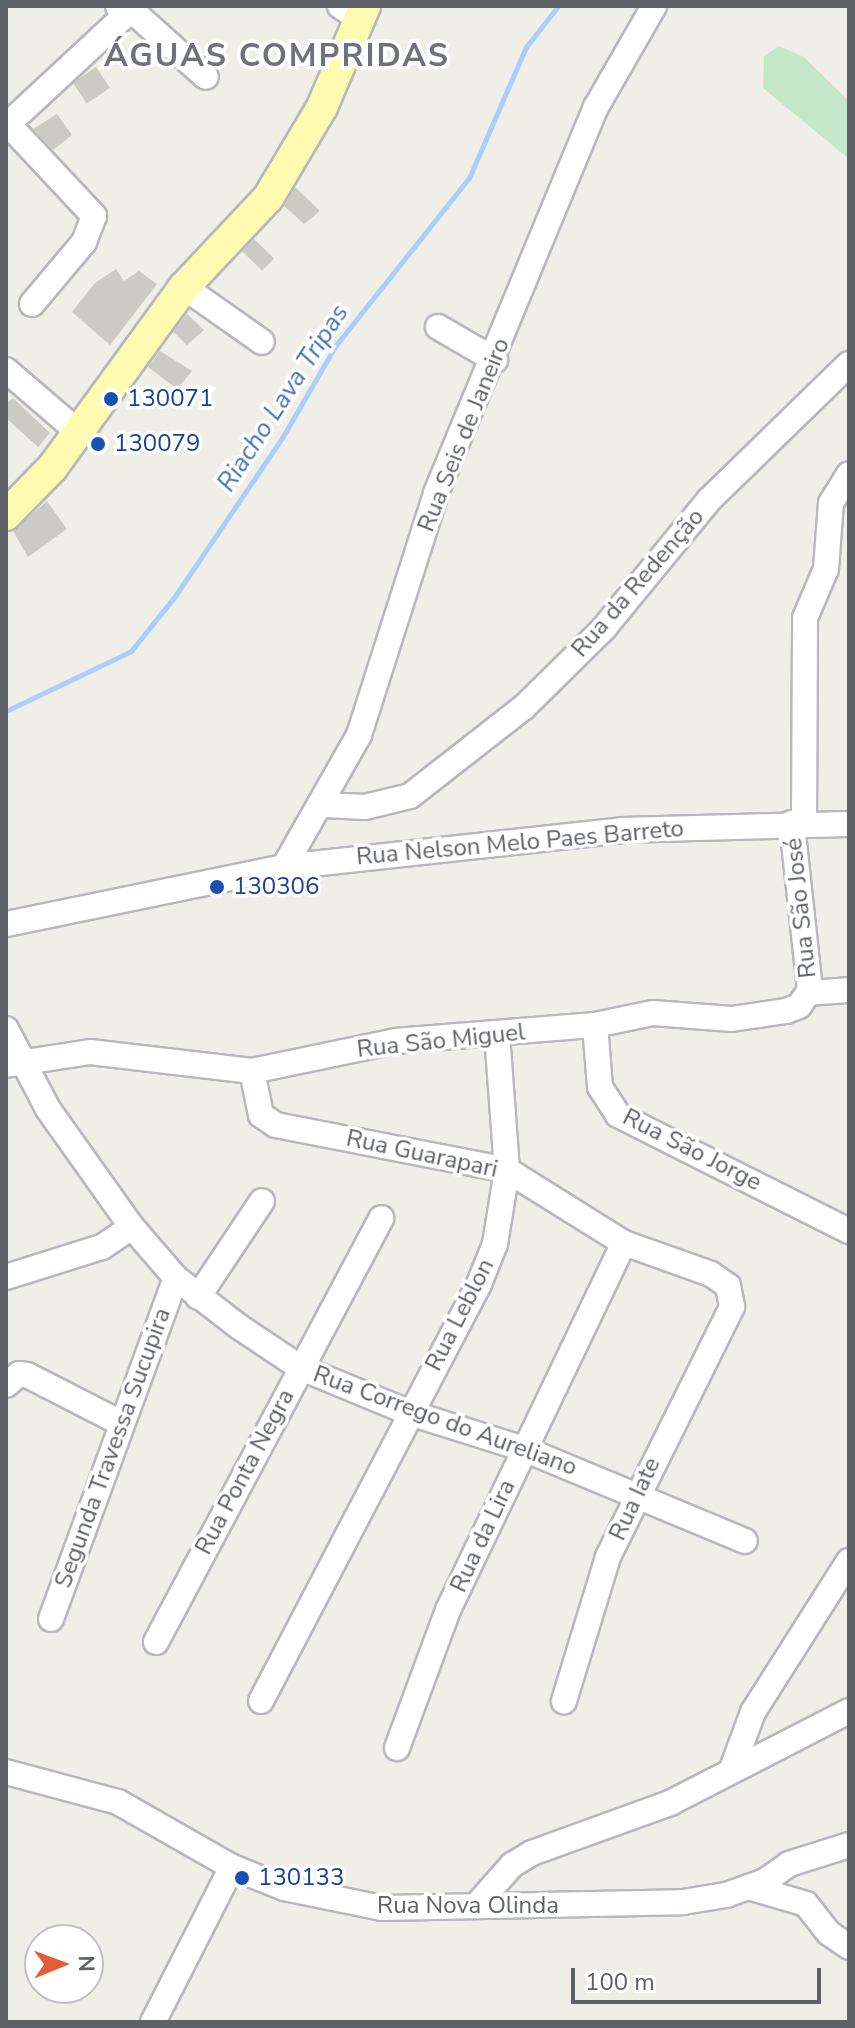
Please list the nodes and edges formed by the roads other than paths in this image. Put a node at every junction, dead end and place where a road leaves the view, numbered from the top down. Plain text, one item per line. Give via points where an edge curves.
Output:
1 (654, 6) edge
2 (127, 7) edge
3 (354, 10) edge
4 (206, 77) dead end
5 (7, 125) edge
6 (184, 287) junction
7 (32, 304) dead end
8 (438, 327) dead end
9 (262, 342) dead end
10 (495, 360) junction
11 (849, 364) edge
12 (6, 370) edge
13 (78, 432) junction
14 (849, 474) edge
15 (6, 515) edge
16 (324, 805) junction
17 (798, 823) junction
18 (849, 824) edge
19 (284, 867) junction
20 (6, 924) edge
21 (849, 990) edge
22 (809, 993) junction
23 (595, 1025) junction
24 (6, 1029) edge
25 (497, 1034) junction
26 (13, 1065) edge
27 (252, 1071) junction
28 (507, 1170) junction
29 (262, 1201) dead end
30 (381, 1218) dead end
31 (132, 1227) junction
32 (849, 1231) edge
33 (624, 1243) junction
34 (6, 1277) edge
35 (176, 1278) junction
36 (198, 1297) junction
37 (732, 1307) joint
38 (301, 1368) junction
39 (6, 1385) edge
40 (410, 1413) junction
41 (121, 1423) junction
42 (524, 1449) junction
43 (636, 1493) junction
44 (745, 1541) dead end
45 (849, 1561) edge
46 (51, 1619) dead end
47 (156, 1642) dead end
48 (261, 1701) dead end
49 (564, 1701) dead end
50 (849, 1711) edge
51 (397, 1748) dead end
52 (732, 1769) junction
53 (6, 1772) edge
54 (849, 1845) edge
55 (232, 1867) junction
56 (748, 1887) junction
57 (476, 1906) junction
58 (849, 1947) edge
59 (153, 2022) edge

1 - 10 street, Rua Seis de Janeiro via 591,119
2 - 4 street
2 - 5 street
3 - 6 main road via 322,107 287,170 268,198
5 - 7 street via 94,216 84,242
6 - 9 street
6 - 13 main road
8 - 10 street
10 - 16 street, Rua Seis de Janeiro via 436,493 359,735
11 - 16 street, Rua da Redenção via 709,500 604,628 524,707 410,796 365,807
12 - 13 street
13 - 15 main road via 37,486
14 - 17 street, Rua São José via 831,503 826,569 805,618
16 - 19 street, Rua Seis de Janeiro
17 - 18 street, Rua Nelson Melo Paes Barreto
17 - 19 street, Rua Nelson Melo Paes Barreto via 622,830
17 - 22 street, Rua São José
19 - 20 street, Rua Nelson Melo Paes Barreto
21 - 22 street
22 - 23 street, Rua São Miguel via 799,1006 762,1015 717,1019 653,1013
23 - 25 street, Rua São Miguel
23 - 32 street, Rua São Jorge via 600,1087 618,1115
24 - 26 street, Rua Corrego do Aureliano
25 - 27 street, Rua São Miguel via 395,1041
25 - 28 street, Rua Leblon
26 - 27 street, Rua São Miguel via 90,1052
26 - 31 street, Rua Corrego do Aureliano
27 - 28 street, Rua Guarapari via 261,1115 304,1131
28 - 33 street, Rua Guarapari
28 - 40 street, Rua Leblon via 495,1244
29 - 36 street
30 - 38 street, Rua Ponta Negra
31 - 34 street via 102,1247
31 - 35 street, Rua Corrego do Aureliano
33 - 37 street, Rua Guarapari via 721,1279
33 - 42 street, Rua da Lira via 560,1384
35 - 36 street, Rua Corrego do Aureliano
35 - 41 street, Segunda Travessa Sucupira
36 - 38 street, Rua Corrego do Aureliano
37 - 43 street, Rua Iate
38 - 40 street, Rua Corrego do Aureliano
38 - 47 street, Rua Ponta Negra
39 - 41 street via 19,1374 27,1375
40 - 42 street, Rua Corrego do Aureliano
40 - 48 street, Rua Leblon
41 - 46 street, Segunda Travessa Sucupira
42 - 43 street, Rua Corrego do Aureliano
42 - 51 street, Rua da Lira via 448,1610
43 - 44 street, Rua Corrego do Aureliano
43 - 49 street, Rua Iate via 608,1557
45 - 52 street via 753,1712
50 - 52 street
52 - 57 street via 643,1814 532,1853 512,1865
53 - 55 street, Rua Nova Olinda via 118,1802
54 - 56 street, Rua Nova Olinda via 789,1864
55 - 57 street, Rua Nova Olinda via 340,1902 382,1908
55 - 59 street
56 - 57 street, Rua Nova Olinda via 648,1905
56 - 58 street via 806,1904 829,1933

